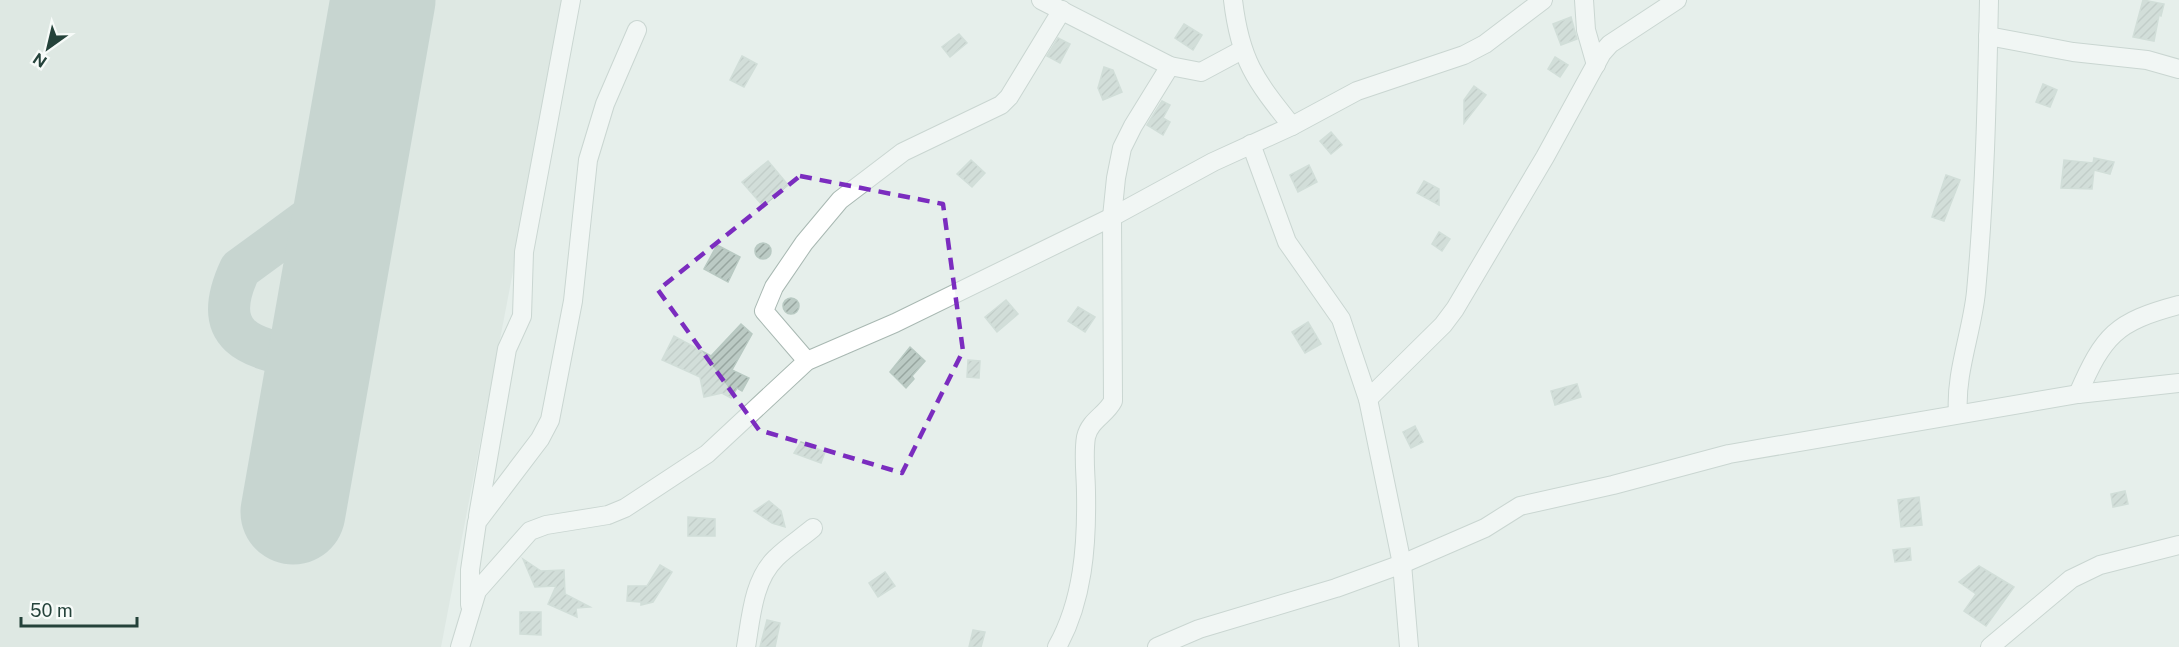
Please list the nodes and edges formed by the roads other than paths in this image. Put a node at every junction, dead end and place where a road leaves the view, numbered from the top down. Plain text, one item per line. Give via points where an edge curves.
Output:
1 (571, 0) edge
2 (1041, 0) edge
3 (1233, 0) edge
4 (1543, 0) edge
5 (1584, 0) edge
6 (1677, 0) edge
7 (1989, 0) edge
8 (1062, 10) junction
9 (637, 30) dead end
10 (1988, 36) junction
11 (1242, 50) junction
12 (1596, 65) junction
13 (1170, 66) junction
14 (2179, 69) edge
15 (1292, 126) junction
16 (1251, 144) junction
17 (1112, 217) junction
18 (2179, 305) edge
19 (807, 361) junction
20 (2179, 383) edge
21 (2078, 394) junction
22 (1368, 399) junction
23 (1958, 413) junction
24 (477, 522) junction
25 (813, 528) dead end
26 (2179, 545) edge
27 (1402, 564) junction
28 (470, 607) junction
29 (463, 647) edge
30 (746, 647) edge
31 (1057, 647) edge
32 (1157, 647) edge
33 (1409, 647) edge
34 (1990, 647) edge

1 - 24 street via 524,252 522,316 507,349
2 - 8 street
3 - 11 street
4 - 15 street via 1464,55 1374,84
5 - 12 street via 1586,30
6 - 12 street via 1610,44
7 - 10 street
8 - 13 street
8 - 19 street via 1009,98 903,152 840,200 804,243 774,287 764,311
9 - 24 street via 605,104 588,160 573,302 550,420
10 - 14 street via 2073,52 2141,59
10 - 23 street via 1984,206 1975,296 1956,395
11 - 13 street via 1201,72
11 - 15 street via 1267,94
12 - 22 street via 1455,309
13 - 17 street via 1122,148
15 - 16 street
16 - 17 street
16 - 22 street via 1287,242 1341,319
17 - 19 street
17 - 31 street via 1113,401 1097,416 1086,437 1086,548 1076,596
18 - 21 street via 2129,323 2110,336 2095,355
19 - 28 street via 707,454 625,508 530,531 477,591
20 - 21 street
21 - 23 street
22 - 27 street
23 - 27 street via 1729,454 1520,506 1485,528
24 - 28 street via 470,570
25 - 30 street via 775,559 764,574
26 - 34 street via 2100,565 2071,579
27 - 32 street via 1199,629
27 - 33 street
28 - 29 street

